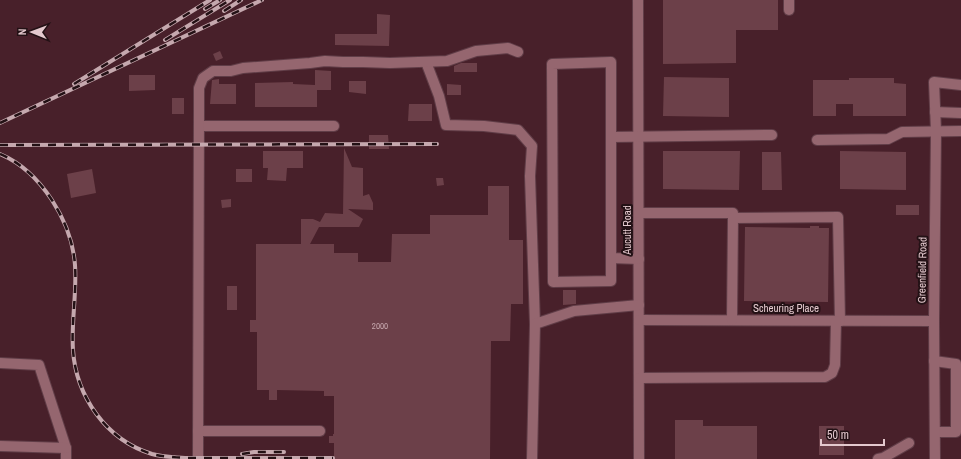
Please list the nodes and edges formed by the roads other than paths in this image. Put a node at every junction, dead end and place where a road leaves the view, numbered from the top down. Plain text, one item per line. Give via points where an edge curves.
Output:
1 (638, 0) edge
2 (518, 52) dead end
3 (426, 62) junction
4 (961, 85) edge
5 (935, 112) junction
6 (961, 113) edge
7 (199, 126) junction
8 (334, 126) dead end
9 (936, 131) junction
10 (961, 131) edge
11 (772, 135) dead end
12 (611, 137) junction
13 (638, 137) junction
14 (817, 140) dead end
15 (639, 214) junction
16 (733, 218) junction
17 (611, 258) junction
18 (639, 258) junction
19 (639, 305) junction
20 (639, 320) junction
21 (732, 320) junction
22 (838, 321) junction
23 (934, 321) junction
24 (534, 324) junction
25 (934, 361) junction
26 (0, 363) edge
27 (639, 378) junction
28 (198, 431) junction
29 (320, 431) dead end
30 (934, 432) junction
31 (909, 443) dead end
32 (0, 446) edge
33 (66, 448) junction
34 (66, 459) edge
35 (198, 459) edge
36 (532, 459) edge
37 (639, 459) edge
38 (878, 459) edge
39 (935, 459) edge

1 - 13 street, Aucutt Road
2 - 3 street via 508,48 476,51 447,61
3 - 7 street via 325,61 213,71 203,78 199,88
3 - 24 street via 439,96 446,125 518,130 532,146 530,176
4 - 5 street, Greenfield Road via 934,82
5 - 6 street
5 - 9 street, Greenfield Road
7 - 8 street
7 - 28 street
9 - 10 street
9 - 14 street via 902,132 888,139
9 - 23 street, Greenfield Road
11 - 13 street
12 - 13 street
12 - 17 street
12 - 17 street via 611,62 552,64 552,282 611,281
13 - 15 street, Aucutt Road
15 - 16 street via 733,214
15 - 18 street, Aucutt Road
16 - 21 street
16 - 22 street via 838,217
17 - 18 street
18 - 19 street, Aucutt Road
19 - 20 street, Aucutt Road
19 - 24 street via 574,311
20 - 21 street, Scheuring Place
20 - 27 street, Aucutt Road
21 - 22 street, Scheuring Place
22 - 23 street, Scheuring Place
22 - 27 street via 834,365 832,373 825,377
23 - 25 street, Greenfield Road
24 - 36 street
25 - 30 street, Greenfield Road
25 - 30 street via 956,364 956,432
26 - 33 street via 39,365
27 - 37 street, Aucutt Road
28 - 29 street
28 - 35 street
30 - 39 street, Greenfield Road
31 - 38 street
32 - 33 street
33 - 34 street

